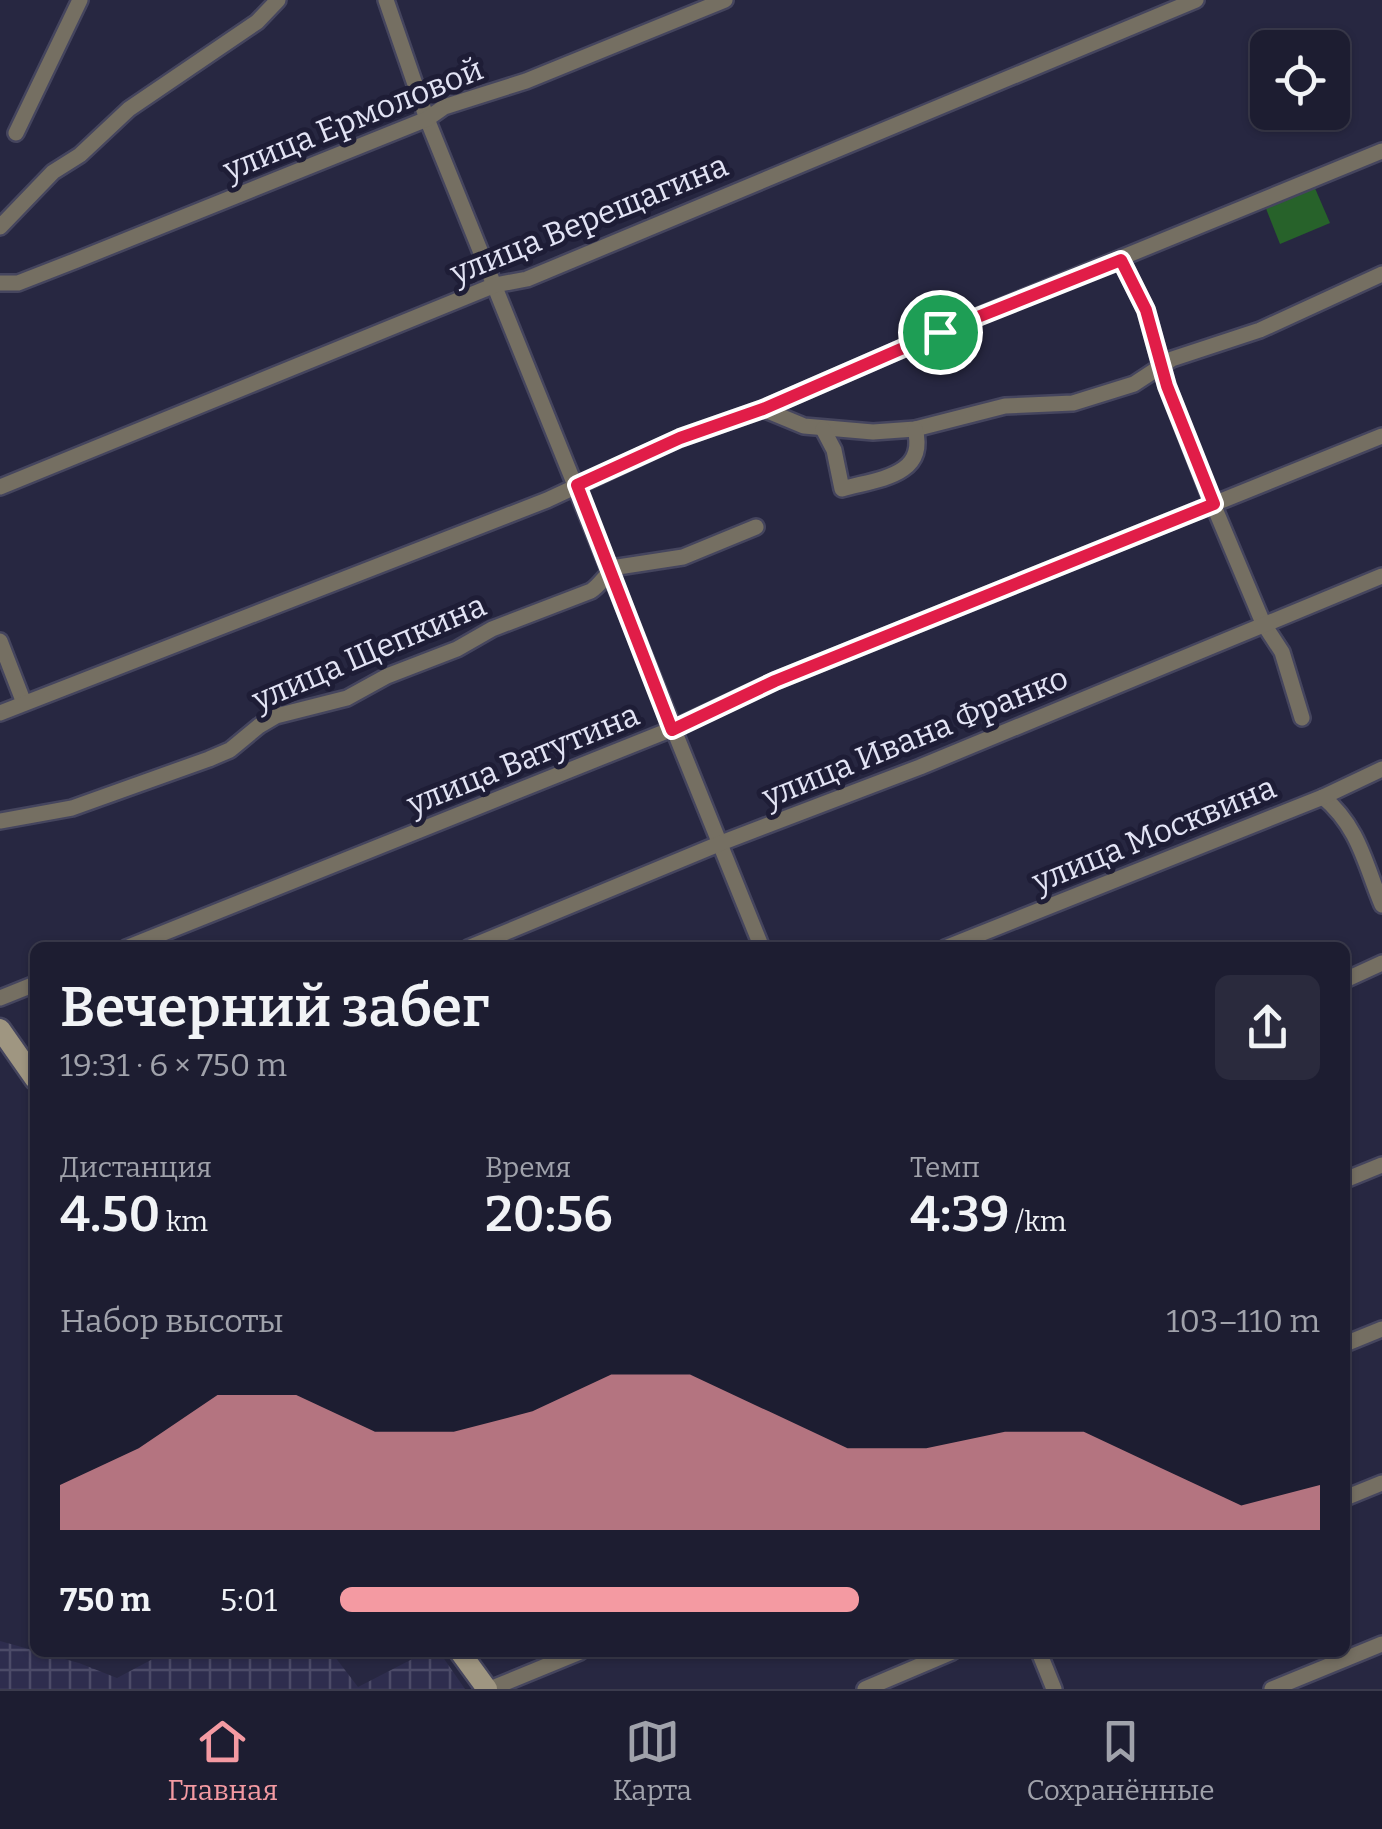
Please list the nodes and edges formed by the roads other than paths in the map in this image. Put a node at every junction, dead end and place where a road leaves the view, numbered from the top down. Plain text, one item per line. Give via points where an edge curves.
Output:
1 (80, 0) edge
2 (278, 0) edge
3 (386, 0) edge
4 (725, 0) edge
5 (1196, 0) edge
6 (427, 118) junction
7 (16, 133) dead end
8 (1382, 151) edge
9 (0, 227) edge
10 (1121, 260) junction
11 (1382, 274) edge
12 (0, 283) edge
13 (495, 285) junction
14 (1161, 367) junction
15 (763, 409) junction
16 (916, 429) junction
17 (823, 430) junction
18 (1382, 436) edge
19 (577, 485) junction
20 (0, 486) edge
21 (1214, 504) junction
22 (756, 527) dead end
23 (609, 571) junction
24 (1382, 576) edge
25 (1264, 623) junction
26 (0, 641) edge
27 (24, 703) junction
28 (0, 713) edge
29 (1302, 718) dead end
30 (672, 730) junction
31 (1382, 769) edge
32 (1323, 796) junction
33 (0, 821) edge
34 (721, 842) junction
35 (1382, 906) edge
36 (505, 940) edge
37 (141, 942) edge
38 (760, 942) edge
39 (960, 942) edge
40 (1382, 963) edge
41 (1350, 978) edge
42 (30, 986) edge
43 (0, 998) edge
44 (0, 1029) edge
45 (30, 1072) edge
46 (1382, 1165) edge
47 (1350, 1178) edge
48 (1382, 1329) edge
49 (1350, 1342) edge
50 (1382, 1483) edge
51 (1350, 1496) edge
52 (1382, 1644) edge
53 (464, 1657) edge
54 (568, 1657) edge
55 (940, 1657) edge
56 (1041, 1657) edge
57 (489, 1689) edge
58 (865, 1689) edge
59 (1054, 1689) edge
60 (1272, 1689) edge

1 - 7 street
2 - 9 street via 257,22 129,108
3 - 6 street
4 - 6 street, улица Ермоловой
5 - 13 street, улица Верещагина via 526,279
6 - 12 street, улица Ермоловой via 62,266
6 - 13 street
8 - 10 street
10 - 14 street via 1146,310
10 - 15 street
11 - 14 street
13 - 19 street
13 - 20 street, улица Верещагина
14 - 16 street via 1103,396 1004,406
14 - 21 street
15 - 17 street
15 - 19 street
16 - 17 street
16 - 17 street via 916,459 905,470 842,489
18 - 21 street, улица Ватутина
19 - 23 street
19 - 27 street
21 - 25 street
21 - 30 street, улица Ватутина via 775,681
22 - 23 street, улица Щепкина via 683,556
23 - 30 street
23 - 33 street, улица Щепкина via 590,591 347,698 276,716 210,759 72,808
24 - 25 street, улица Ивана Франко
25 - 29 street via 1282,652
25 - 34 street, улица Ивана Франко
26 - 27 street
27 - 28 street
30 - 34 street
30 - 37 street, улица Ватутина
31 - 32 street, улица Москвина
32 - 35 street via 1356,834
32 - 39 street, улица Москвина
34 - 36 street, улица Ивана Франко
34 - 38 street
40 - 41 street
42 - 43 street
44 - 45 main road
46 - 47 street
48 - 49 street
50 - 51 street
52 - 60 street
53 - 57 main road
54 - 57 street
55 - 58 street
56 - 59 street

